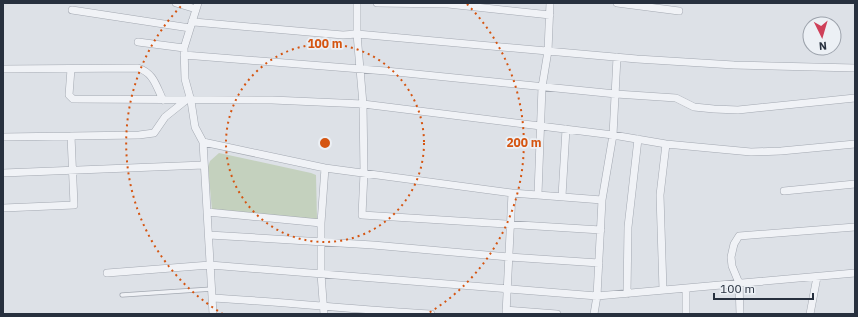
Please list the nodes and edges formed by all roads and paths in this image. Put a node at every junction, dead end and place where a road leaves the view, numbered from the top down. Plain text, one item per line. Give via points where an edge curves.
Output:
1 (176, 3) edge
2 (357, 3) edge
3 (377, 3) edge
4 (550, 3) edge
5 (617, 3) edge
6 (197, 6) edge
7 (72, 10) dead end
8 (679, 12) dead end
9 (550, 15) junction
10 (191, 24) junction
11 (357, 34) junction
12 (138, 42) dead end
13 (548, 51) junction
14 (184, 52) junction
15 (618, 57) junction
16 (855, 68) edge
17 (3, 69) edge
18 (71, 69) junction
19 (360, 70) junction
20 (542, 87) junction
21 (616, 94) junction
22 (855, 98) edge
23 (163, 100) junction
24 (188, 101) junction
25 (363, 104) junction
26 (541, 126) junction
27 (566, 129) junction
28 (613, 134) junction
29 (71, 136) junction
30 (3, 138) edge
31 (638, 139) junction
32 (203, 142) junction
33 (666, 144) junction
34 (855, 144) edge
35 (204, 165) junction
36 (325, 168) junction
37 (73, 171) junction
38 (3, 173) edge
39 (364, 173) junction
40 (855, 184) edge
41 (784, 191) dead end
42 (512, 193) junction
43 (538, 194) junction
44 (562, 196) junction
45 (602, 200) junction
46 (3, 208) edge
47 (207, 212) junction
48 (321, 223) junction
49 (510, 225) junction
50 (855, 228) edge
51 (601, 230) junction
52 (209, 235) junction
53 (321, 242) junction
54 (509, 257) junction
55 (599, 263) junction
56 (210, 265) junction
57 (107, 273) dead end
58 (855, 273) edge
59 (321, 274) junction
60 (818, 276) junction
61 (739, 284) junction
62 (686, 288) junction
63 (212, 289) junction
64 (507, 289) junction
65 (663, 290) junction
66 (627, 294) junction
67 (122, 296) dead end
68 (597, 296) junction
69 (212, 298) junction
70 (324, 310) edge
71 (506, 312) edge
72 (213, 314) edge
73 (431, 314) edge
74 (557, 314) edge
75 (594, 314) edge
76 (686, 314) edge
77 (740, 314) edge
78 (810, 314) edge

1 - 6 street
2 - 11 street
3 - 9 street via 448,4
4 - 9 street
5 - 8 street
6 - 10 street
7 - 10 street
9 - 13 street
10 - 11 street via 194,22 327,34
10 - 14 street
11 - 13 street
11 - 19 street
12 - 14 street
13 - 15 street
13 - 20 street
14 - 19 street
14 - 24 street
15 - 16 street via 734,65
15 - 21 street
17 - 18 street
18 - 23 street via 138,68 151,75
18 - 23 street via 69,95 73,100
19 - 20 street
19 - 25 street
20 - 21 street
20 - 26 street
21 - 22 street via 676,98 694,107 738,110
21 - 28 street
23 - 24 street
24 - 25 street via 272,100
24 - 29 street via 165,117 154,133
24 - 32 street via 195,127
25 - 26 street
25 - 39 street
26 - 27 street
26 - 43 street
27 - 28 street
27 - 44 street
28 - 31 street
28 - 45 street
29 - 30 street
29 - 37 street
31 - 33 street
31 - 66 street via 628,227
32 - 35 street
32 - 36 street
33 - 34 street via 751,152
33 - 65 street via 660,195
35 - 37 street
35 - 47 street
36 - 39 street
36 - 48 street
37 - 38 street
37 - 46 street via 74,205
39 - 42 street
39 - 49 street via 362,215
40 - 41 street
42 - 43 street
42 - 49 street
43 - 44 street
44 - 45 street
45 - 51 street
47 - 48 street
47 - 52 street
48 - 53 street
49 - 51 street
49 - 54 street
50 - 61 street via 739,236 731,257
51 - 55 street
52 - 53 street
52 - 56 street
53 - 54 street
53 - 59 street
54 - 55 street
54 - 64 street
55 - 68 street
56 - 57 street
56 - 59 street
56 - 63 street
58 - 60 street
59 - 64 street
59 - 70 street
60 - 61 street
60 - 78 street
61 - 62 street
61 - 77 street
62 - 65 street
62 - 76 street
63 - 67 lane
63 - 69 street
64 - 68 street
64 - 71 street
65 - 66 street
66 - 68 street
68 - 75 street
69 - 70 street
69 - 72 street
70 - 73 street
71 - 74 street

